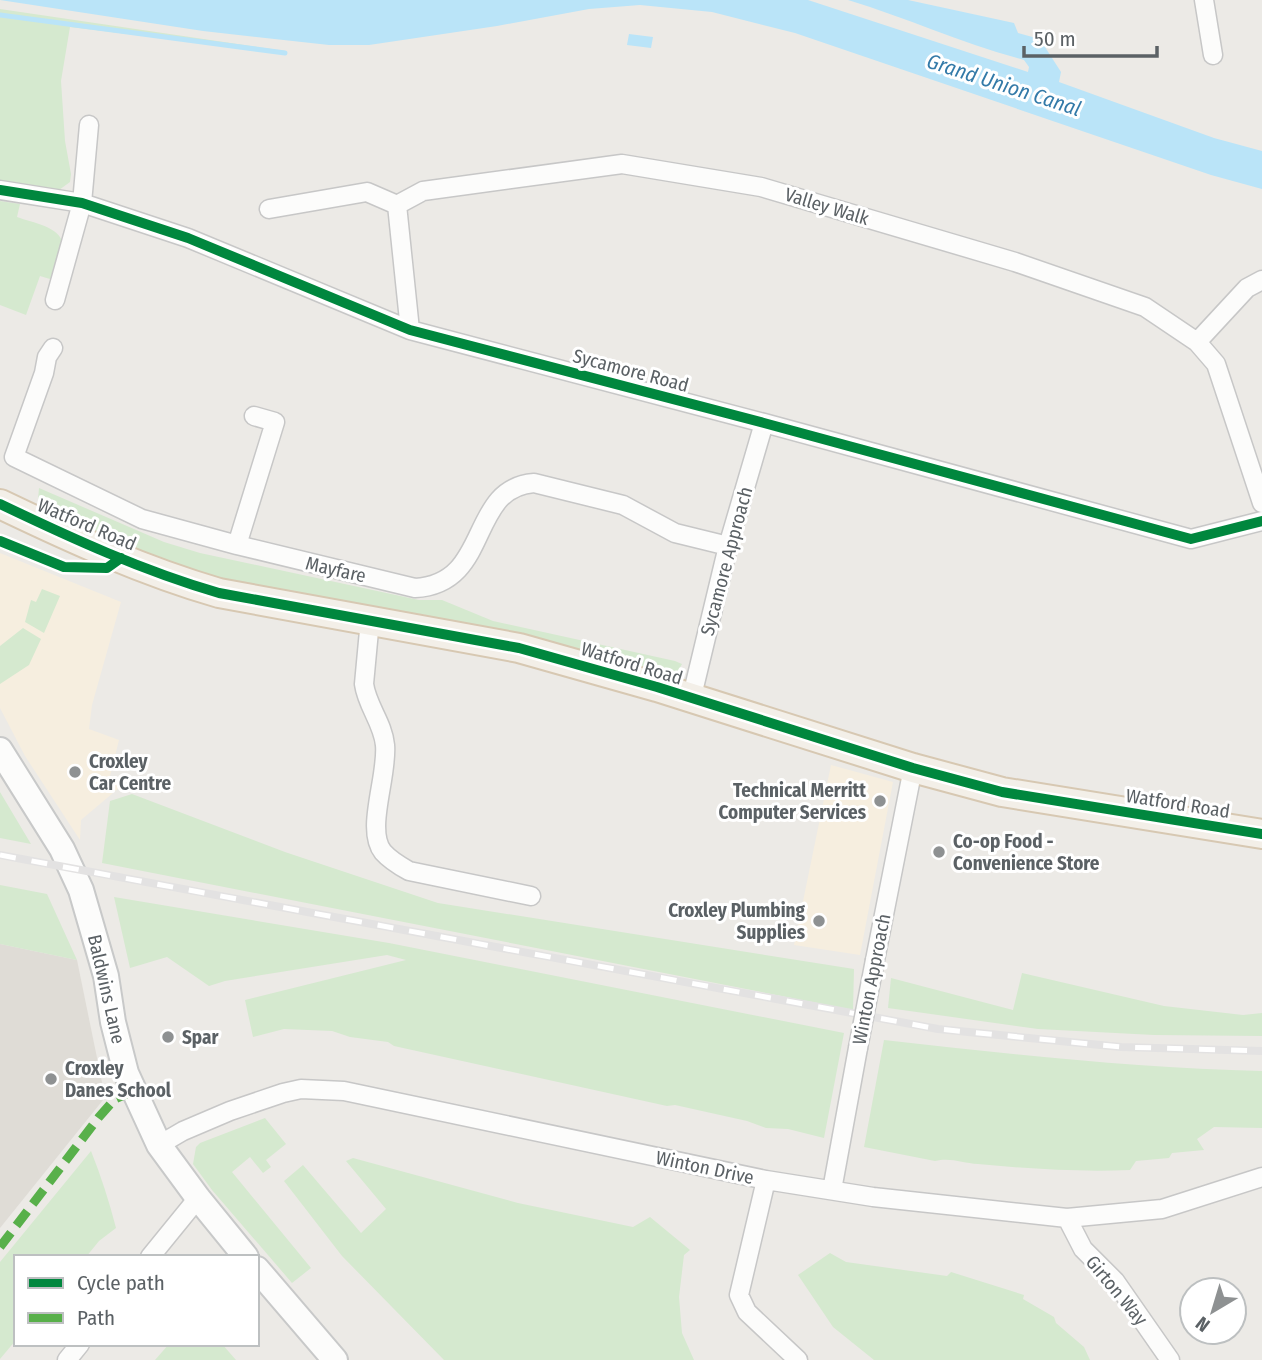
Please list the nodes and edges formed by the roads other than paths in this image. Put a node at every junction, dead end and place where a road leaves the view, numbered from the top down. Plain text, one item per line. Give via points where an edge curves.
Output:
1 (1204, 0) edge
2 (1213, 55) dead end
3 (89, 125) dead end
4 (0, 190) edge
5 (82, 203) junction
6 (397, 205) junction
7 (269, 209) dead end
8 (1262, 280) edge
9 (55, 300) dead end
10 (410, 330) junction
11 (1197, 342) junction
12 (53, 348) dead end
13 (254, 416) dead end
14 (764, 423) junction
15 (1254, 448) edge
16 (1262, 503) edge
17 (0, 504) edge
18 (1262, 521) edge
19 (237, 545) junction
20 (728, 546) junction
21 (370, 620) junction
22 (691, 700) junction
23 (0, 750) edge
24 (913, 768) junction
25 (1262, 834) edge
26 (531, 896) dead end
27 (159, 1145) junction
28 (1262, 1177) edge
29 (765, 1180) junction
30 (832, 1190) junction
31 (198, 1198) junction
32 (1067, 1218) junction
33 (152, 1255) edge
34 (244, 1255) edge
35 (259, 1271) edge
36 (78, 1346) edge
37 (67, 1360) edge
38 (335, 1360) edge
39 (799, 1360) edge
40 (1170, 1360) edge

1 - 2 street
3 - 5 street
4 - 5 street, Sycamore Road
5 - 9 street
5 - 10 street, Sycamore Road via 188,238
6 - 7 street via 367,192
6 - 10 street
6 - 11 street, Valley Walk via 423,191 622,164 761,187 1015,262 1145,306
8 - 11 street via 1247,288
10 - 14 street, Sycamore Road
11 - 15 street, Valley Walk via 1216,364
12 - 19 street, Mayfare via 14,457 142,519
13 - 19 street via 275,422
14 - 18 street, Sycamore Road via 1191,539
14 - 20 street, Sycamore Approach
15 - 16 street, Valley Walk
17 - 21 main road, Watford Road via 187,584
19 - 20 street, Mayfare via 415,588 433,587 466,560 501,495 519,484 534,483 623,505 675,533
20 - 22 street, Sycamore Approach
21 - 22 main road, Watford Road via 519,648
21 - 26 street via 364,684 385,749 375,825 382,850 409,871
22 - 24 main road, Watford Road
23 - 27 street, Baldwins Lane via 62,849 81,890 106,976 126,1073
24 - 25 main road, Watford Road via 1048,801
24 - 30 street, Winton Approach, bridge
27 - 29 street, Winton Drive via 207,1121 283,1093 325,1090
27 - 31 street, Baldwins Lane
28 - 32 street, Winton Drive via 1162,1209
29 - 30 street, Winton Drive
29 - 39 street via 739,1295 747,1312
30 - 32 street, Winton Drive
31 - 33 street
31 - 34 street, Baldwins Lane
32 - 40 street, Girton Way via 1083,1249 1115,1281
35 - 38 street
36 - 37 street

